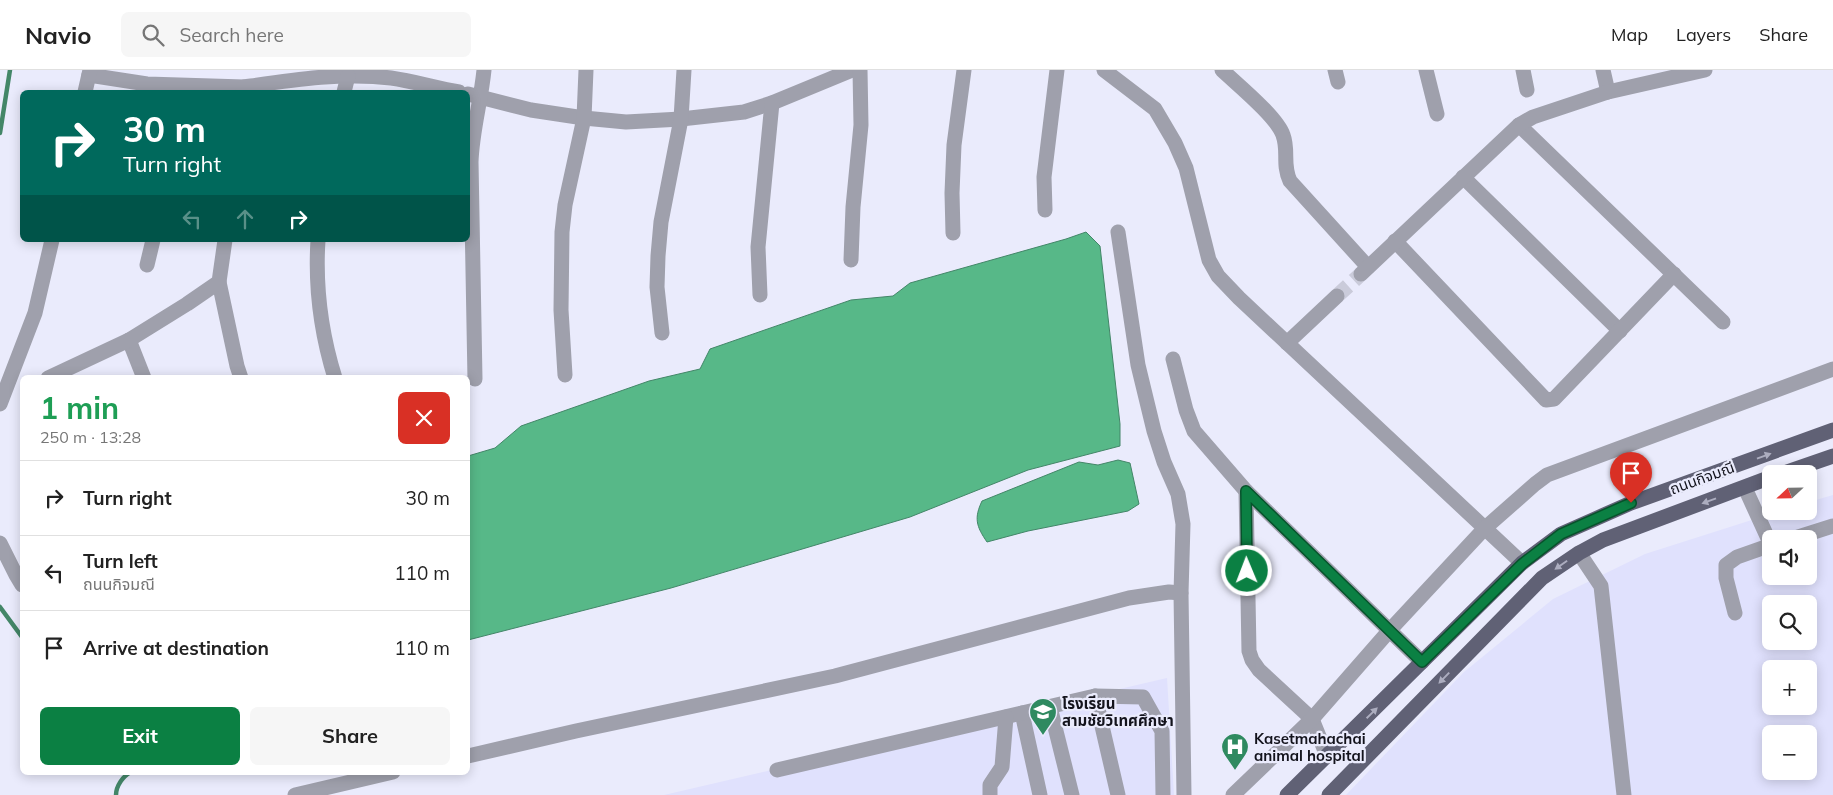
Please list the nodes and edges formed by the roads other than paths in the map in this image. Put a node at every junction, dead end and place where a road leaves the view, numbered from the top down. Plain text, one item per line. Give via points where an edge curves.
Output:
1 (484, 70) edge
2 (586, 70) edge
3 (684, 70) edge
4 (852, 70) edge
5 (860, 70) edge
6 (964, 70) edge
7 (1058, 70) edge
8 (1104, 70) edge
9 (1222, 70) edge
10 (1426, 70) edge
11 (1523, 70) edge
12 (1603, 70) edge
13 (1705, 70) edge
14 (89, 72) edge
15 (391, 74) edge
16 (295, 75) edge
17 (348, 76) junction
18 (188, 83) edge
19 (85, 90) edge
20 (244, 90) edge
21 (344, 90) edge
22 (451, 90) edge
23 (1528, 90) dead end
24 (1608, 92) junction
25 (474, 96) edge
26 (772, 103) junction
27 (1437, 114) dead end
28 (584, 118) junction
29 (681, 120) junction
30 (1519, 125) junction
31 (1463, 177) junction
32 (1045, 210) dead end
33 (1118, 232) dead end
34 (953, 233) dead end
35 (1395, 241) junction
36 (52, 242) edge
37 (153, 242) edge
38 (224, 242) edge
39 (318, 242) edge
40 (851, 260) dead end
41 (147, 265) dead end
42 (1674, 274) junction
43 (219, 282) junction
44 (760, 295) dead end
45 (1337, 296) tunnel mouth
46 (1723, 322) dead end
47 (1620, 331) junction
48 (662, 333) dead end
49 (129, 340) junction
50 (1287, 343) junction
51 (1173, 359) dead end
52 (1833, 369) edge
53 (54, 375) edge
54 (143, 375) edge
55 (240, 375) edge
56 (334, 375) edge
57 (565, 375) dead end
58 (474, 379) dead end
59 (7, 386) junction
60 (20, 386) edge
61 (0, 404) edge
62 (1833, 430) edge
63 (1833, 456) edge
64 (1807, 465) edge
65 (1762, 481) edge
66 (1745, 488) junction
67 (1246, 491) junction
68 (1833, 526) edge
69 (1484, 529) junction
70 (1764, 530) edge
71 (1817, 531) edge
72 (0, 543) edge
73 (1762, 548) edge
74 (1579, 553) junction
75 (1522, 564) junction
76 (20, 582) edge
77 (1181, 592) junction
78 (1735, 613) dead end
79 (1389, 632) junction
80 (1422, 662) junction
81 (1095, 696) junction
82 (1050, 707) junction
83 (1022, 713) junction
84 (1006, 717) junction
85 (1312, 719) junction
86 (470, 756) edge
87 (1327, 756) junction
88 (777, 770) dead end
89 (381, 775) edge
90 (295, 795) edge
91 (990, 795) edge
92 (1040, 795) edge
93 (1072, 795) edge
94 (1118, 795) edge
95 (1163, 795) edge
96 (1184, 795) edge
97 (1233, 795) edge
98 (1287, 795) edge
99 (1329, 795) edge
100 (1624, 795) edge

1 - 25 street
2 - 28 street
3 - 29 street
4 - 26 street
5 - 40 street via 861,125
6 - 34 street via 954,145
7 - 32 street via 1044,177
8 - 50 street via 1154,109 1186,168 1209,260 1224,282
9 - 35 street via 1273,120 1283,134 1285,171 1290,181 1365,270
10 - 27 street
11 - 23 street
12 - 24 street
13 - 24 street
14 - 18 street via 148,84
14 - 19 street
15 - 17 street
15 - 22 street
16 - 17 street
16 - 20 street
17 - 21 street
18 - 20 street
24 - 30 street via 1533,117
25 - 28 street via 531,110
25 - 58 street via 471,162
26 - 29 street via 744,112
26 - 44 street via 758,247
28 - 29 street via 626,122
28 - 57 street via 562,232 561,310
29 - 48 street via 661,222 657,287
30 - 31 street
30 - 42 street
31 - 35 street
31 - 47 street
33 - 77 street via 1138,364 1154,431 1178,494 1182,517
35 - 47 street via 1546,400 1554,399
36 - 59 street via 35,313
37 - 41 street
38 - 43 street
39 - 56 street via 318,303
42 - 46 street
42 - 47 street
43 - 49 street
43 - 55 street
45 - 50 street
49 - 53 street
49 - 54 street
50 - 69 street
51 - 67 street via 1194,431
52 - 69 street via 1547,475
59 - 60 street
59 - 61 street
75 -> 62 main road, ถนนกิจมณี via 1561,534 1631,503
63 - 64 main road
65 - 66 main road, ถนนกิจมณี
66 - 70 street
66 -> 74 main road, ถนนกิจมณี via 1603,540
67 - 79 street
67 - 85 street via 1249,650 1259,670
68 - 71 street
69 - 75 street
69 - 79 street
72 - 76 street
73 - 78 street via 1737,557 1726,565
74 -> 99 main road, ถนนกิจมณี via 1542,578
74 - 100 street via 1601,586
75 - 80 main road, ถนนกิจมณี
77 - 86 street via 1130,598 835,676
77 - 96 street
79 - 80 street
79 - 85 street
87 -> 80 main road, ถนนกิจมณี
81 - 82 street
81 - 94 street
81 - 95 street via 1143,697 1162,732
82 - 83 street
82 - 93 street
83 - 84 street
83 - 92 street
84 - 88 street
84 - 91 street via 1002,767 990,786
85 - 87 street
85 - 97 street
87 - 98 main road, ถนนกิจมณี
89 - 90 street

